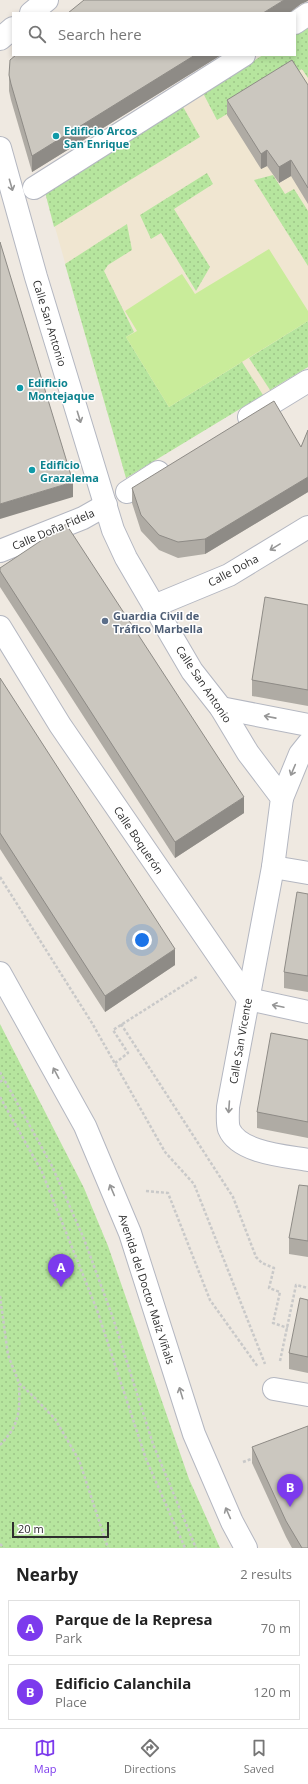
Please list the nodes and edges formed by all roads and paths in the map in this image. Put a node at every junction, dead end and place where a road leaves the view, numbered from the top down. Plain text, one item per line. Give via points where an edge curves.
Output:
1 (47, 0) edge
2 (33, 12) edge
3 (308, 14) edge
4 (296, 22) edge
5 (12, 29) edge
6 (0, 39) edge
7 (242, 56) edge
8 (0, 148) edge
9 (34, 188) dead end
10 (308, 381) edge
11 (234, 426) edge
12 (174, 463) edge
13 (127, 492) dead end
14 (106, 505) junction
15 (308, 527) edge
16 (0, 552) edge
17 (154, 606) junction
18 (0, 627) edge
19 (221, 708) junction
20 (308, 725) edge
21 (308, 744) edge
22 (282, 798) junction
23 (273, 867) junction
24 (308, 873) edge
25 (0, 877) edge
26 (222, 961) junction
27 (0, 973) edge
28 (248, 1000) junction
29 (308, 1012) edge
30 (121, 1024) junction
31 (115, 1063) junction
32 (0, 1072) edge
33 (4, 1079) junction
34 (0, 1082) edge
35 (0, 1097) edge
36 (308, 1160) edge
37 (146, 1191) dead end
38 (308, 1288) edge
39 (0, 1296) edge
40 (288, 1328) junction
41 (18, 1383) junction
42 (274, 1389) junction
43 (308, 1395) edge
44 (0, 1445) edge
45 (258, 1456) edge
46 (243, 1462) dead end
47 (0, 1544) edge
48 (4, 1548) edge
49 (108, 1548) edge
50 (185, 1548) edge
51 (196, 1548) edge
52 (246, 1548) edge

1 - 2 street
3 - 4 street
5 - 6 street
7 - 9 street
8 -> 14 street, Calle San Antonio
10 - 11 street
12 - 13 street
14 - 16 street, Calle Doña Fidela via 83,518
14 - 17 street, Calle San Antonio via 113,530 126,558
15 -> 17 street, Calle Doha via 229,575
17 - 19 street, Calle San Antonio via 192,671
18 - 26 street, Calle Boquerón via 60,726
20 -> 19 street
19 - 22 street, Calle San Antonio via 248,753
21 -> 22 street via 300,754
22 - 23 street
23 - 24 street
23 - 28 street, Calle San Vicente
25 - 31 path
26 - 28 street, Calle Boquerón
26 - 30 path
52 -> 27 street, Avenida del Doctor Maíz Viñals via 194,1434 130,1233 85,1126
29 -> 28 street
28 -> 36 street, Calle San Vicente via 228,1107 229,1129 240,1142 257,1150
30 - 31 path via 113,1030 128,1053
30 - 40 path via 233,1197 256,1257 274,1268 269,1288 280,1292 272,1323
31 - 42 path via 165,1152 194,1184
32 - 33 path
33 - 34 path
33 - 51 path via 52,1166 84,1238 113,1318 153,1444
35 - 50 path via 45,1179 97,1310 146,1459
37 - 42 path via 168,1193 210,1300
38 - 40 path via 296,1285
39 - 41 path via 8,1355
40 - 42 path
41 - 44 path via 20,1407 15,1426
41 - 49 path via 55,1419 78,1460
42 - 43 street
45 - 46 path
47 - 48 path

